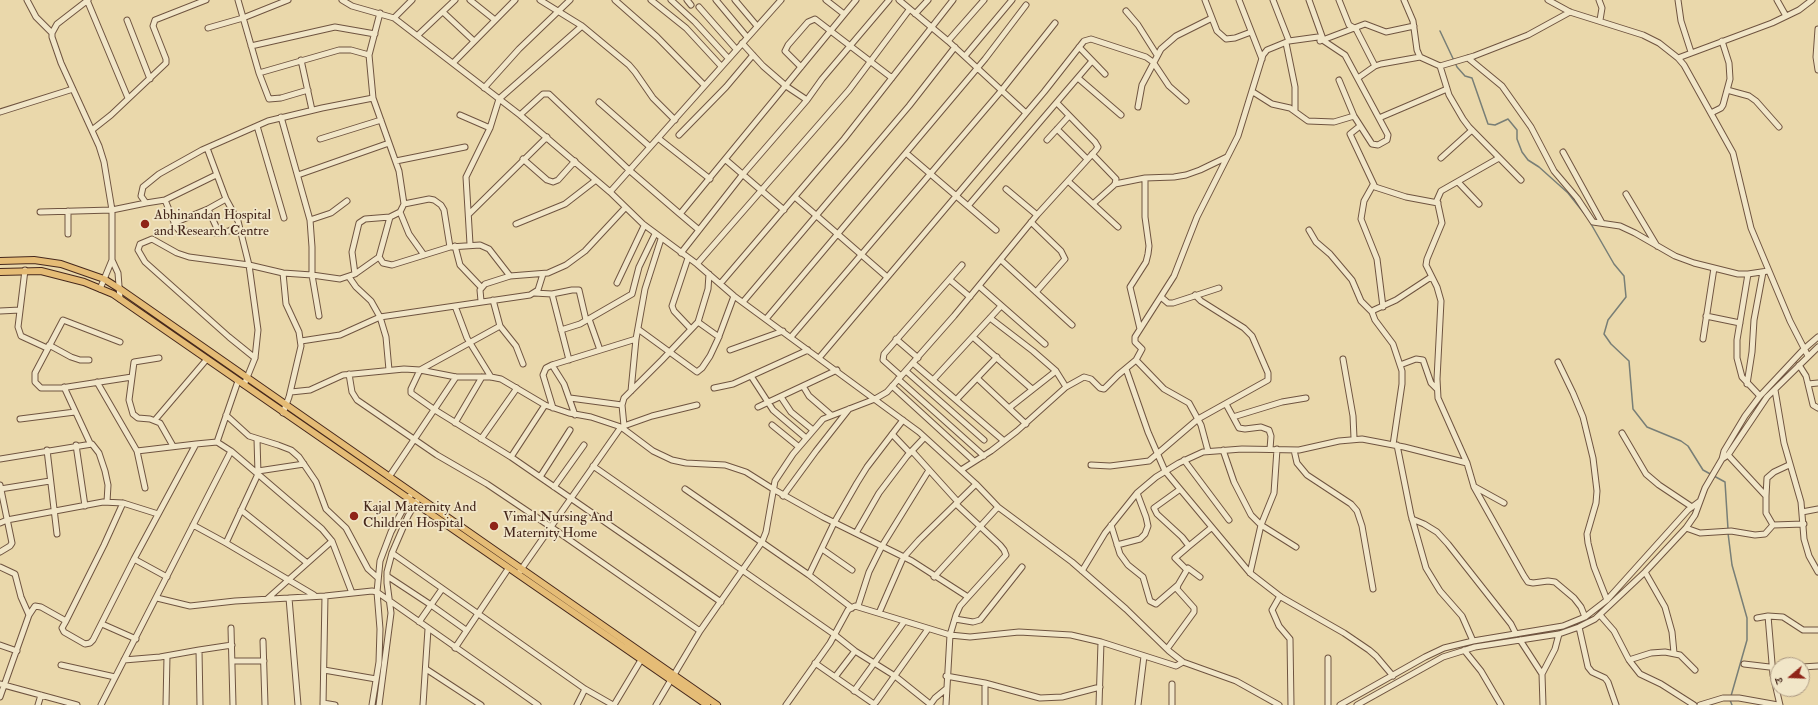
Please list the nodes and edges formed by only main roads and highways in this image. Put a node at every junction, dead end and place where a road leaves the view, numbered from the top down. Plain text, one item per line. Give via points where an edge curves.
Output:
1 (0, 261) edge
2 (0, 272) edge
3 (410, 496) junction
4 (417, 501) junction
5 (519, 572) junction
6 (672, 677) junction
7 (707, 705) edge
8 (717, 705) edge

1 - 3 main road via 50,262 104,280 120,289 389,477
2 - 3 main road via 25,270 61,275 84,282 120,299 283,413
3 - 4 main road
4 - 5 main road
4 - 5 main road via 508,569
5 - 6 main road
5 - 6 main road via 641,660
6 - 7 main road
6 - 8 main road

